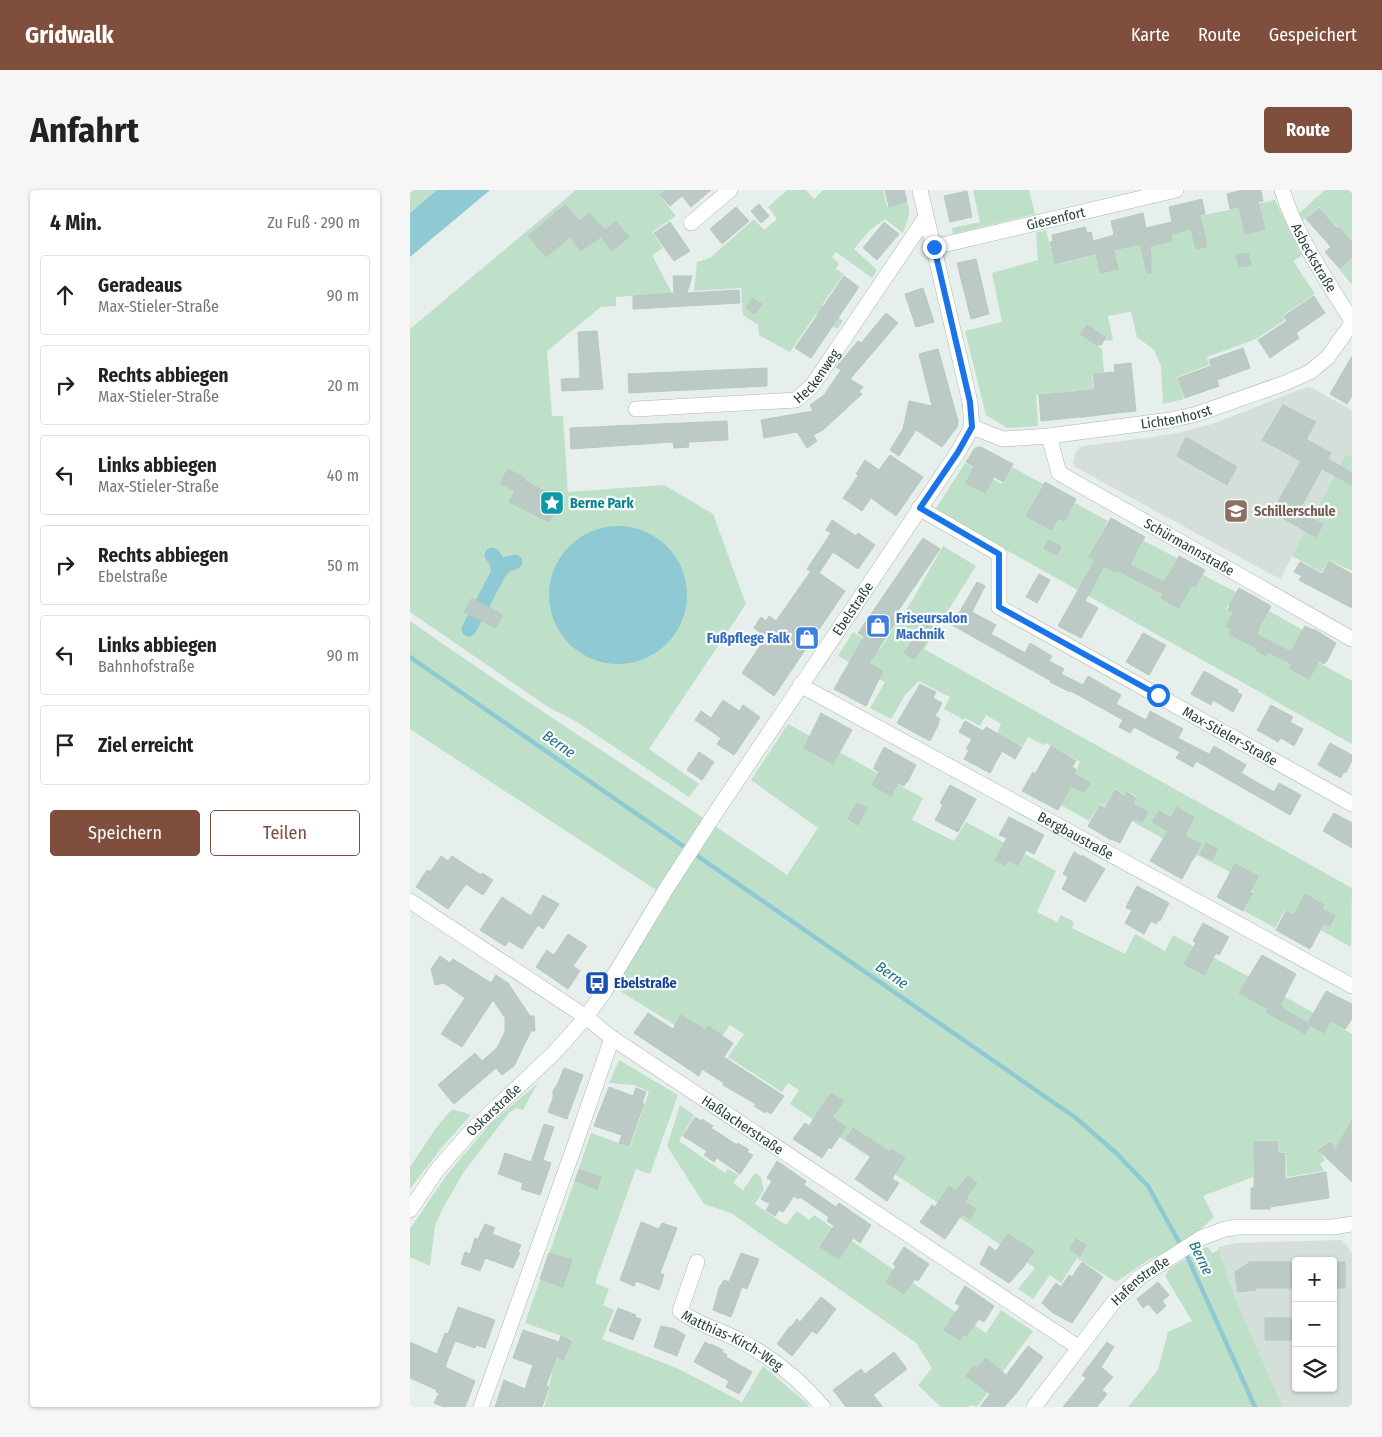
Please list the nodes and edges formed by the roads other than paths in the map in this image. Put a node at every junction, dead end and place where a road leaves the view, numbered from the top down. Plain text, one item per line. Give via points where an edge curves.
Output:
1 (730, 190) edge
2 (920, 190) edge
3 (1176, 190) edge
4 (1282, 190) edge
5 (926, 217) junction
6 (691, 224) dead end
7 (934, 247) junction
8 (1352, 322) edge
9 (636, 409) dead end
10 (972, 427) junction
11 (1049, 436) junction
12 (920, 508) junction
13 (1352, 639) edge
14 (800, 685) junction
15 (1352, 804) edge
16 (410, 901) edge
17 (1352, 986) edge
18 (586, 1017) junction
19 (612, 1038) junction
20 (410, 1210) edge
21 (1352, 1224) edge
22 (697, 1262) dead end
23 (1078, 1347) junction
24 (481, 1407) edge
25 (823, 1407) edge
26 (1034, 1407) edge

1 - 6 street
2 - 5 street
3 - 7 street, Giesenfort
4 - 8 street, Asbeckstraße via 1302,238
5 - 7 street
5 - 9 street, Heckenweg via 812,386 796,400
7 - 10 street via 970,402
8 - 11 street, Lichtenhorst via 1328,357 1310,372 1285,383 1170,420
10 - 11 street, Lichtenhorst via 1003,439
10 - 12 street, Ebelstraße
11 - 13 street, Schürmannstraße via 1059,473
12 - 14 street, Ebelstraße
12 - 15 street, Max-Stieler-Straße via 999,554 999,607
14 - 17 street, Bergbaustraße
14 - 18 street, Ebelstraße via 670,881
16 - 18 street, Haßlacherstraße
18 - 19 street, Haßlacherstraße
18 - 20 street, Oskarstraße via 472,1130 437,1170
19 - 23 street, Haßlacherstraße
19 - 24 street
21 - 23 street, Hafenstraße via 1239,1227 1201,1238 1140,1277 1112,1303
22 - 25 street, Matthias-Kirch-Weg via 680,1311 740,1340 770,1359
23 - 26 street, Hafenstraße

